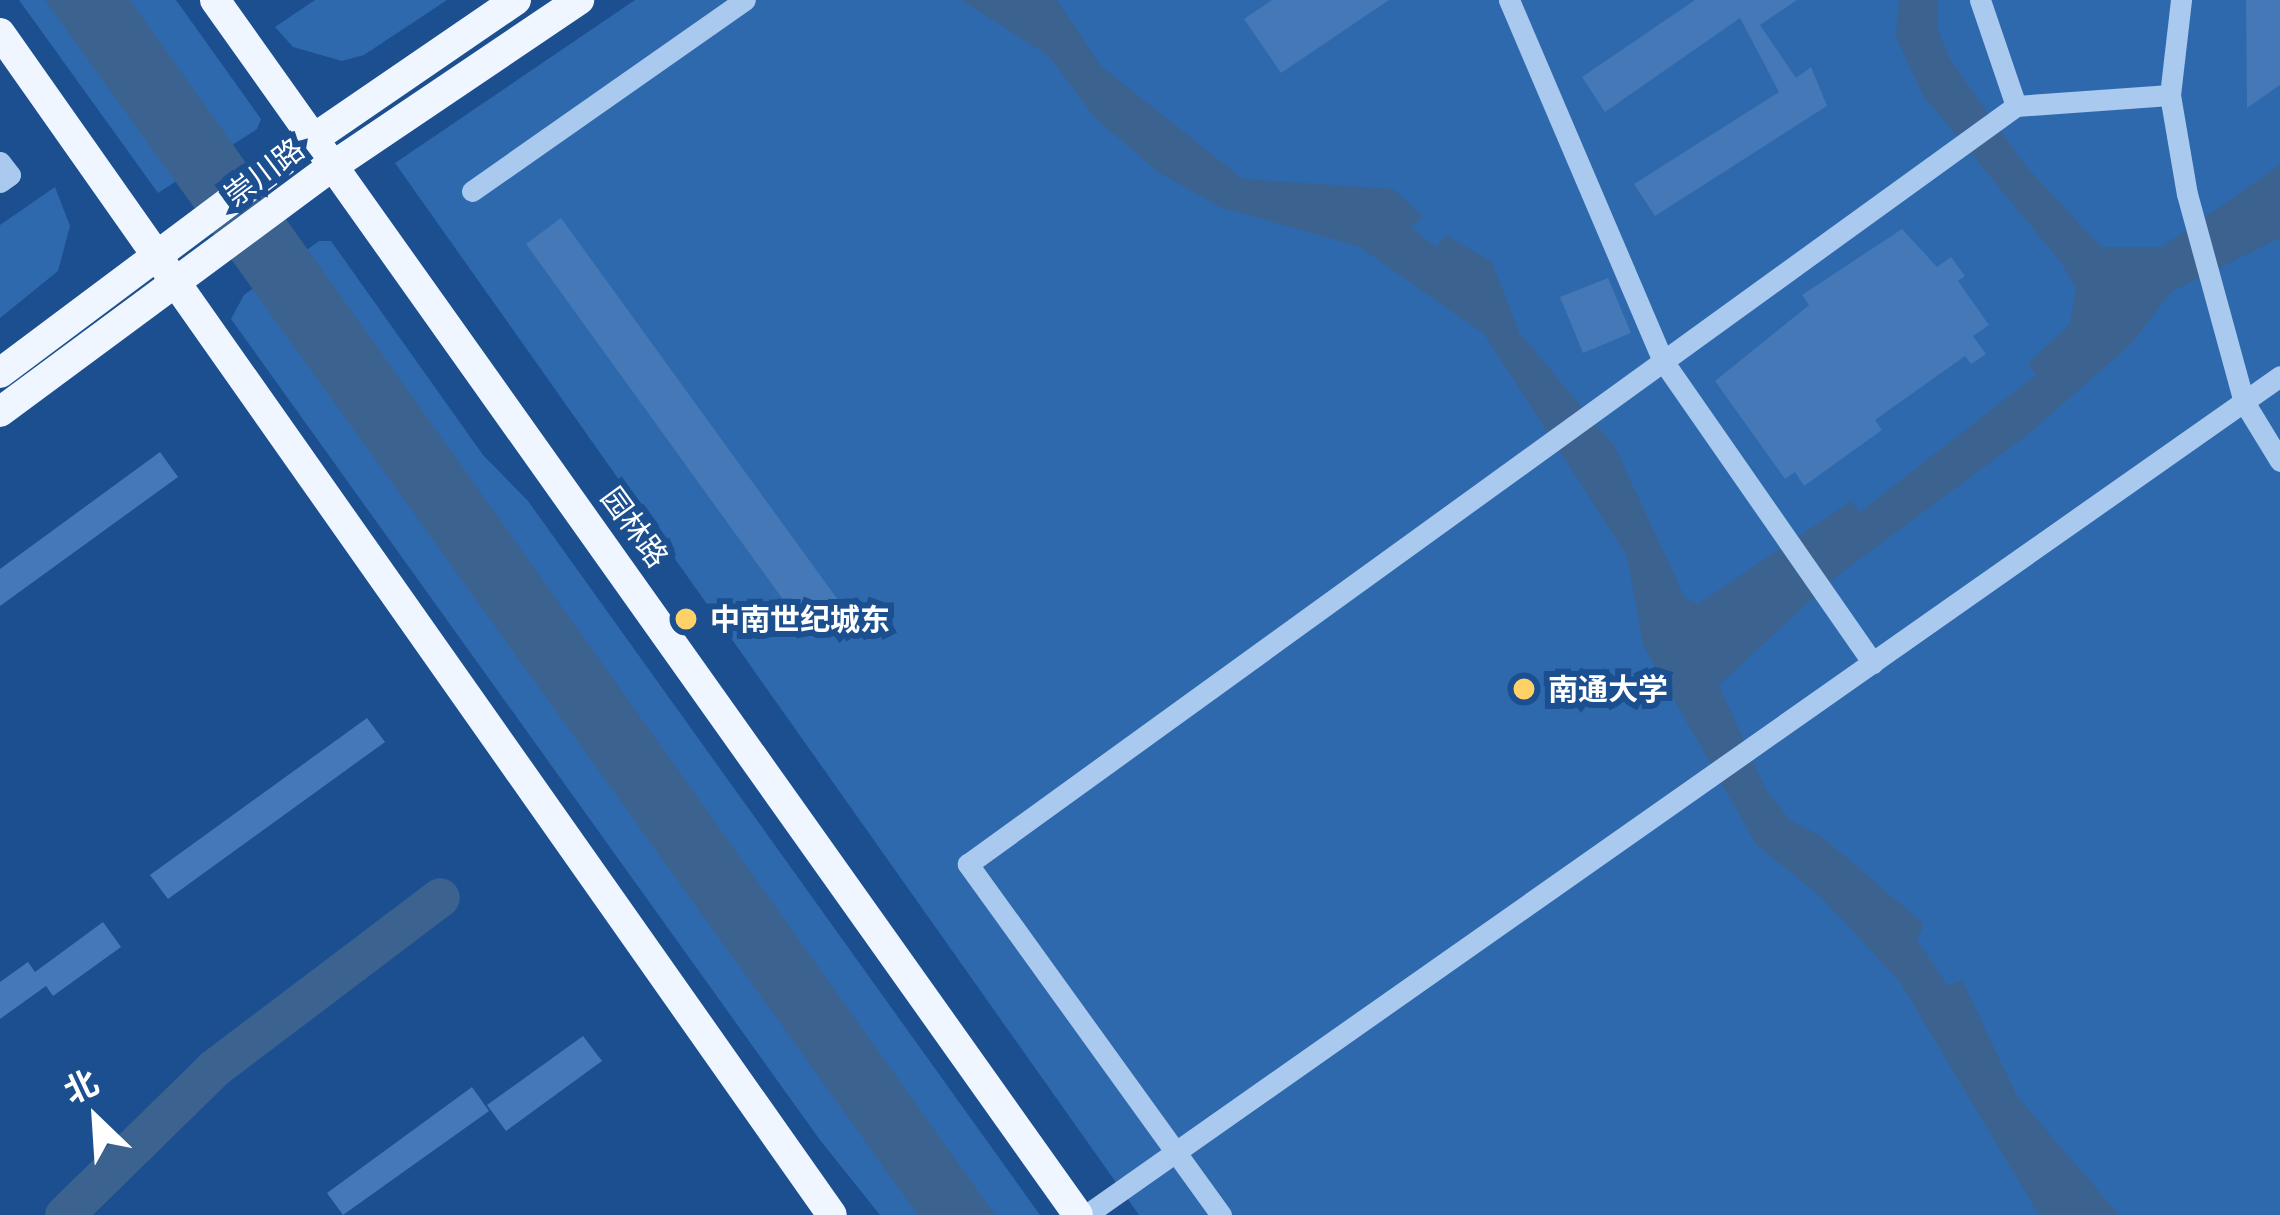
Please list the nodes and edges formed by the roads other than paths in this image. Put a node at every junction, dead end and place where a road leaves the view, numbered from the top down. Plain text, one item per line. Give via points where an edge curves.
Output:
1 (215, 0) edge
2 (516, 0) edge
3 (579, 0) edge
4 (745, 0) edge
5 (1509, 0) edge
6 (1980, 0) edge
7 (2181, 0) edge
8 (0, 33) edge
9 (2170, 94) junction
10 (2007, 112) junction
11 (313, 139) junction
12 (0, 162) edge
13 (333, 166) junction
14 (0, 182) edge
15 (472, 190) dead end
16 (155, 258) junction
17 (174, 285) junction
18 (1663, 362) junction
19 (0, 373) edge
20 (2280, 376) edge
21 (2244, 402) junction
22 (0, 412) edge
23 (2280, 461) edge
24 (1874, 663) junction
25 (1177, 1154) junction
26 (832, 1215) edge
27 (1082, 1215) edge
28 (1221, 1215) edge

1 - 11 main road, 园林路
2 - 11 main road, 崇川路
3 - 13 main road, 崇川路
4 - 15 street
5 - 18 street
6 - 10 street
7 - 9 street
8 - 16 main road
9 - 10 street
9 - 21 street via 2195,225
10 - 18 street
11 - 13 main road, 园林路
11 - 16 main road, 崇川路
12 - 14 street via 10,175
13 - 17 main road, 崇川路
13 - 27 main road, 园林路
16 - 17 main road
16 - 19 main road, 崇川路
17 - 22 main road, 崇川路
17 - 26 main road
18 - 24 street
18 - 25 street via 968,864
20 - 21 street
21 - 23 street
21 - 24 street
24 - 25 street
25 - 27 street
25 - 28 street

